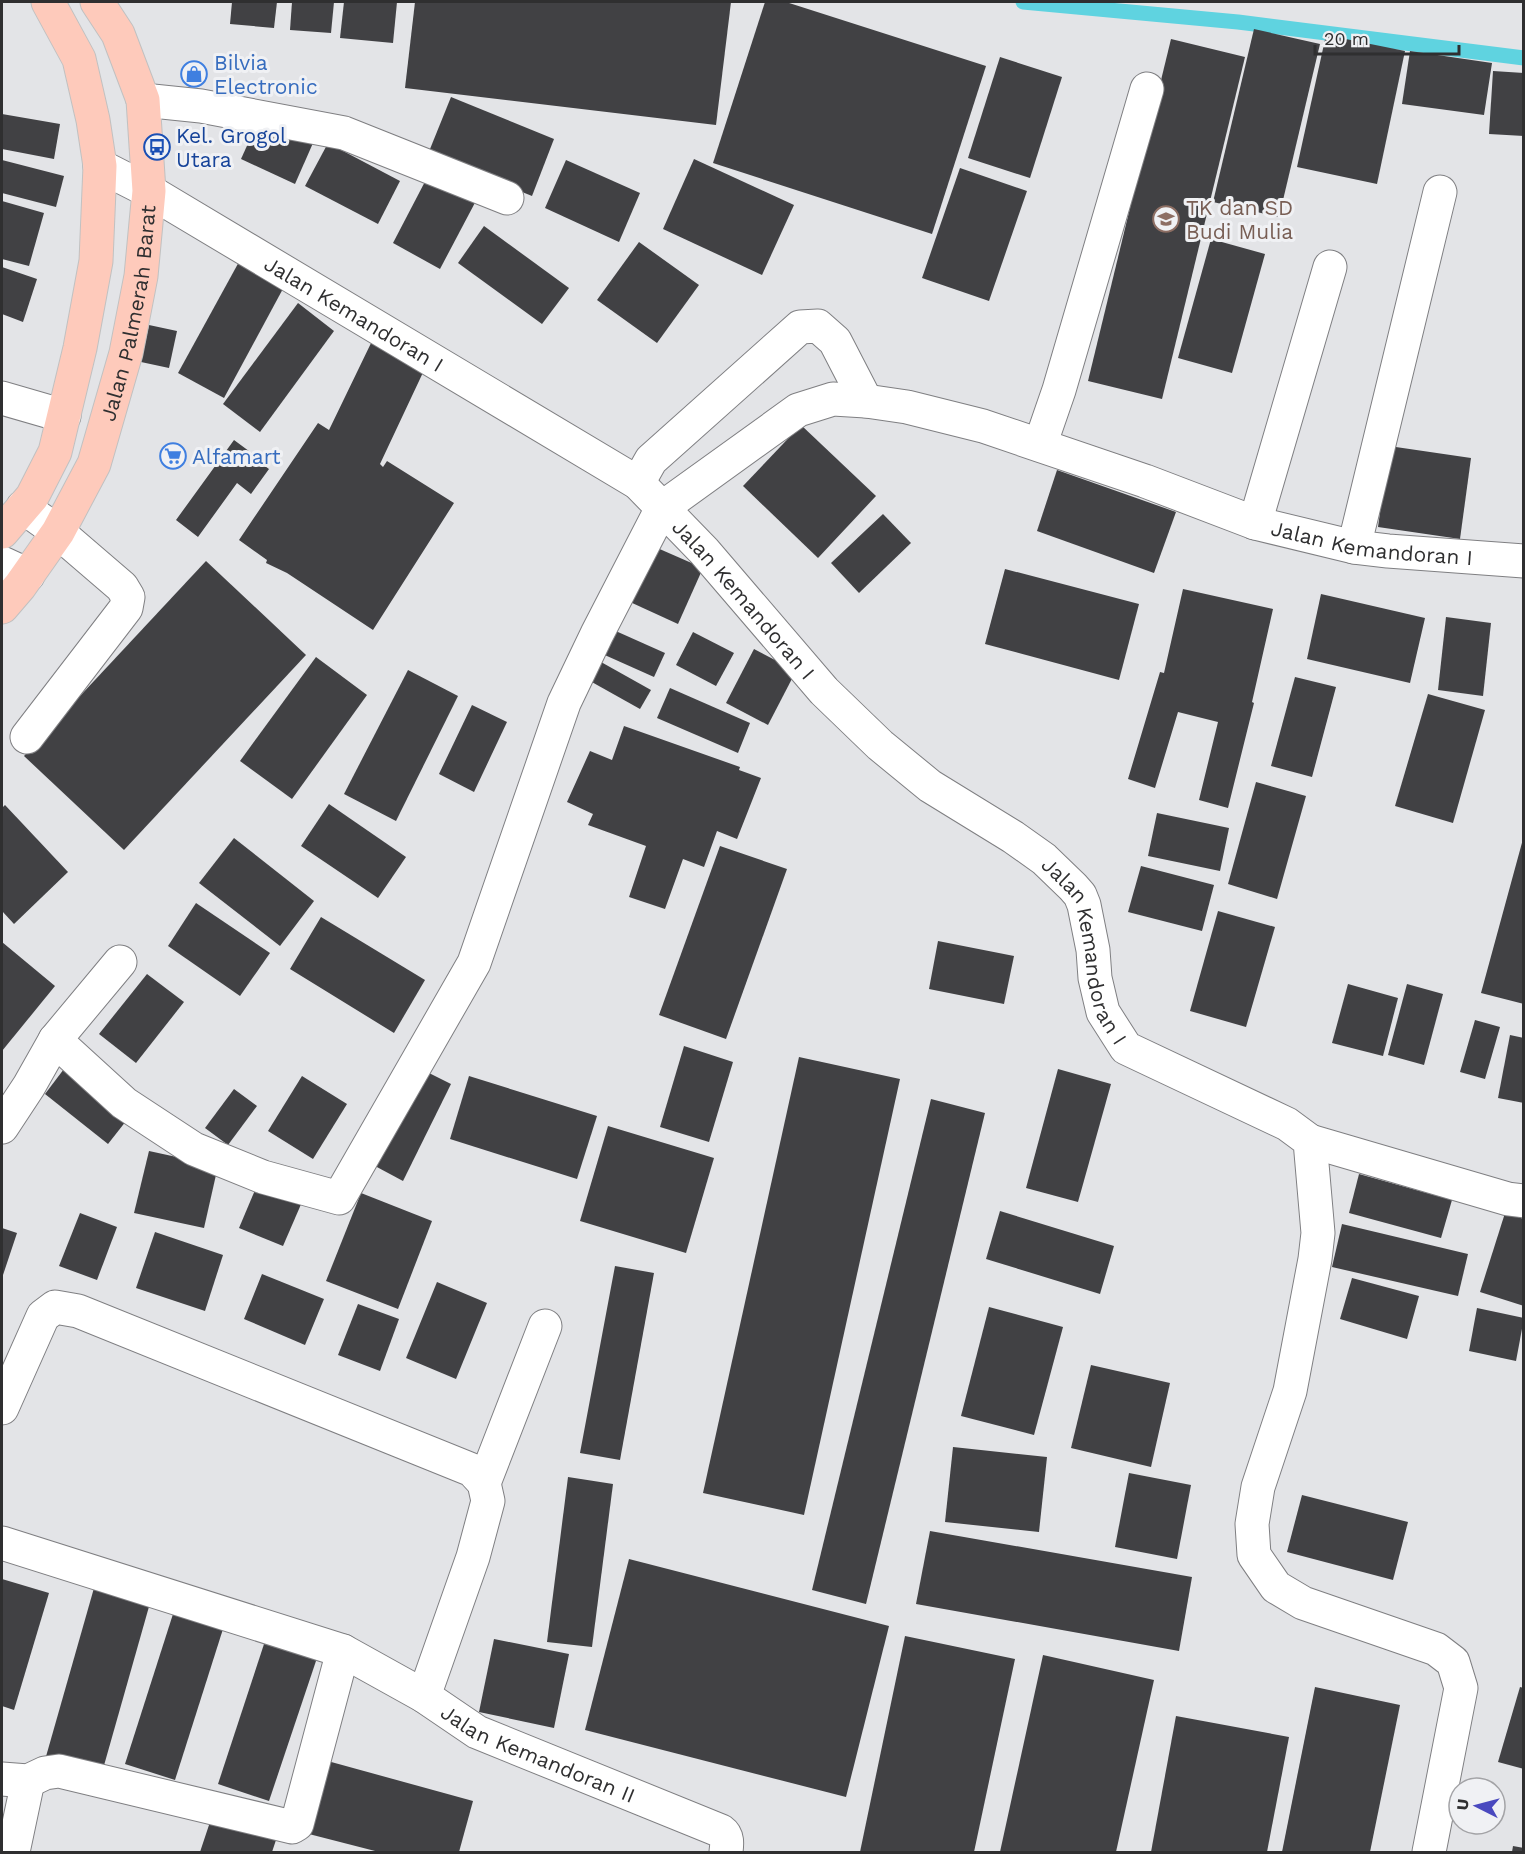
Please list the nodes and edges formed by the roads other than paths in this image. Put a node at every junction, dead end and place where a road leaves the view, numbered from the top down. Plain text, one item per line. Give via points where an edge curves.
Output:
1 (48, 2) edge
2 (98, 2) edge
3 (1147, 89) dead end
4 (143, 100) junction
5 (100, 166) junction
6 (149, 191) junction
7 (1440, 192) dead end
8 (507, 198) dead end
9 (1330, 267) dead end
10 (2, 399) edge
11 (866, 401) junction
12 (64, 416) junction
13 (1040, 446) junction
14 (638, 483) junction
15 (23, 507) junction
16 (662, 508) junction
17 (1255, 523) junction
18 (2, 532) edge
19 (58, 532) junction
20 (1354, 547) junction
21 (1524, 561) edge
22 (15, 569) edge
23 (2, 607) edge
24 (27, 737) dead end
25 (120, 962) dead end
26 (55, 1040) junction
27 (2, 1127) edge
28 (1310, 1141) junction
29 (1524, 1200) edge
30 (545, 1326) dead end
31 (2, 1408) edge
32 (484, 1483) junction
33 (2, 1543) edge
34 (343, 1651) junction
35 (424, 1696) junction
36 (15, 1780) edge
37 (13, 1852) edge
38 (726, 1852) edge
39 (1429, 1852) edge

1 - 5 main road, Jalan Palmerah Barat via 79,59
2 - 4 main road, Jalan Palmerah Barat via 118,34
3 - 13 street
4 - 6 main road, Jalan Palmerah Barat
4 - 8 street via 201,106 344,134
5 - 6 street, Jalan Kemandoran I
5 - 12 main road, Jalan Palmerah Barat via 96,261
6 - 14 street, Jalan Kemandoran I
6 - 19 main road, Jalan Palmerah Barat via 141,276 126,353 94,464
7 - 20 street
9 - 17 street
10 - 12 street
11 - 13 street, Jalan Kemandoran I via 961,420
11 - 14 street via 836,341 818,326 800,327 651,460
11 - 16 street, Jalan Kemandoran I via 832,399 798,410
12 - 15 main road, Jalan Palmerah Barat via 55,452
13 - 17 street, Jalan Kemandoran I
14 - 16 street, Jalan Kemandoran I
15 - 18 main road, Jalan Palmerah Barat
15 - 19 street
16 - 26 street via 564,703 474,963 339,1198 263,1177 194,1149 124,1103
16 - 28 street, Jalan Kemandoran I via 824,691 880,745 930,786 1044,860 1080,895 1094,950 1095,978 1103,1012 1126,1048 1287,1124
17 - 20 street, Jalan Kemandoran I
19 - 22 main road, Jalan Palmerah Barat
19 - 24 street via 129,597 126,608
20 - 21 street, Jalan Kemandoran I
22 - 23 main road, Jalan Palmerah Barat
25 - 26 street
26 - 27 street
28 - 29 street, Jalan Kemandoran I via 1508,1199
28 - 39 street via 1318,1233 1315,1259 1290,1391 1258,1487 1252,1524 1254,1555 1276,1587 1303,1603 1436,1649 1453,1662 1461,1688
30 - 32 street
31 - 32 street via 43,1316 55,1307 78,1311 472,1470
32 - 35 street via 488,1501 473,1557
33 - 34 street, Jalan Kemandoran II
34 - 35 street, Jalan Kemandoran II
34 - 36 street via 297,1824 291,1827 59,1771
35 - 38 street, Jalan Kemandoran II via 477,1732 721,1831 725,1834
36 - 37 street

